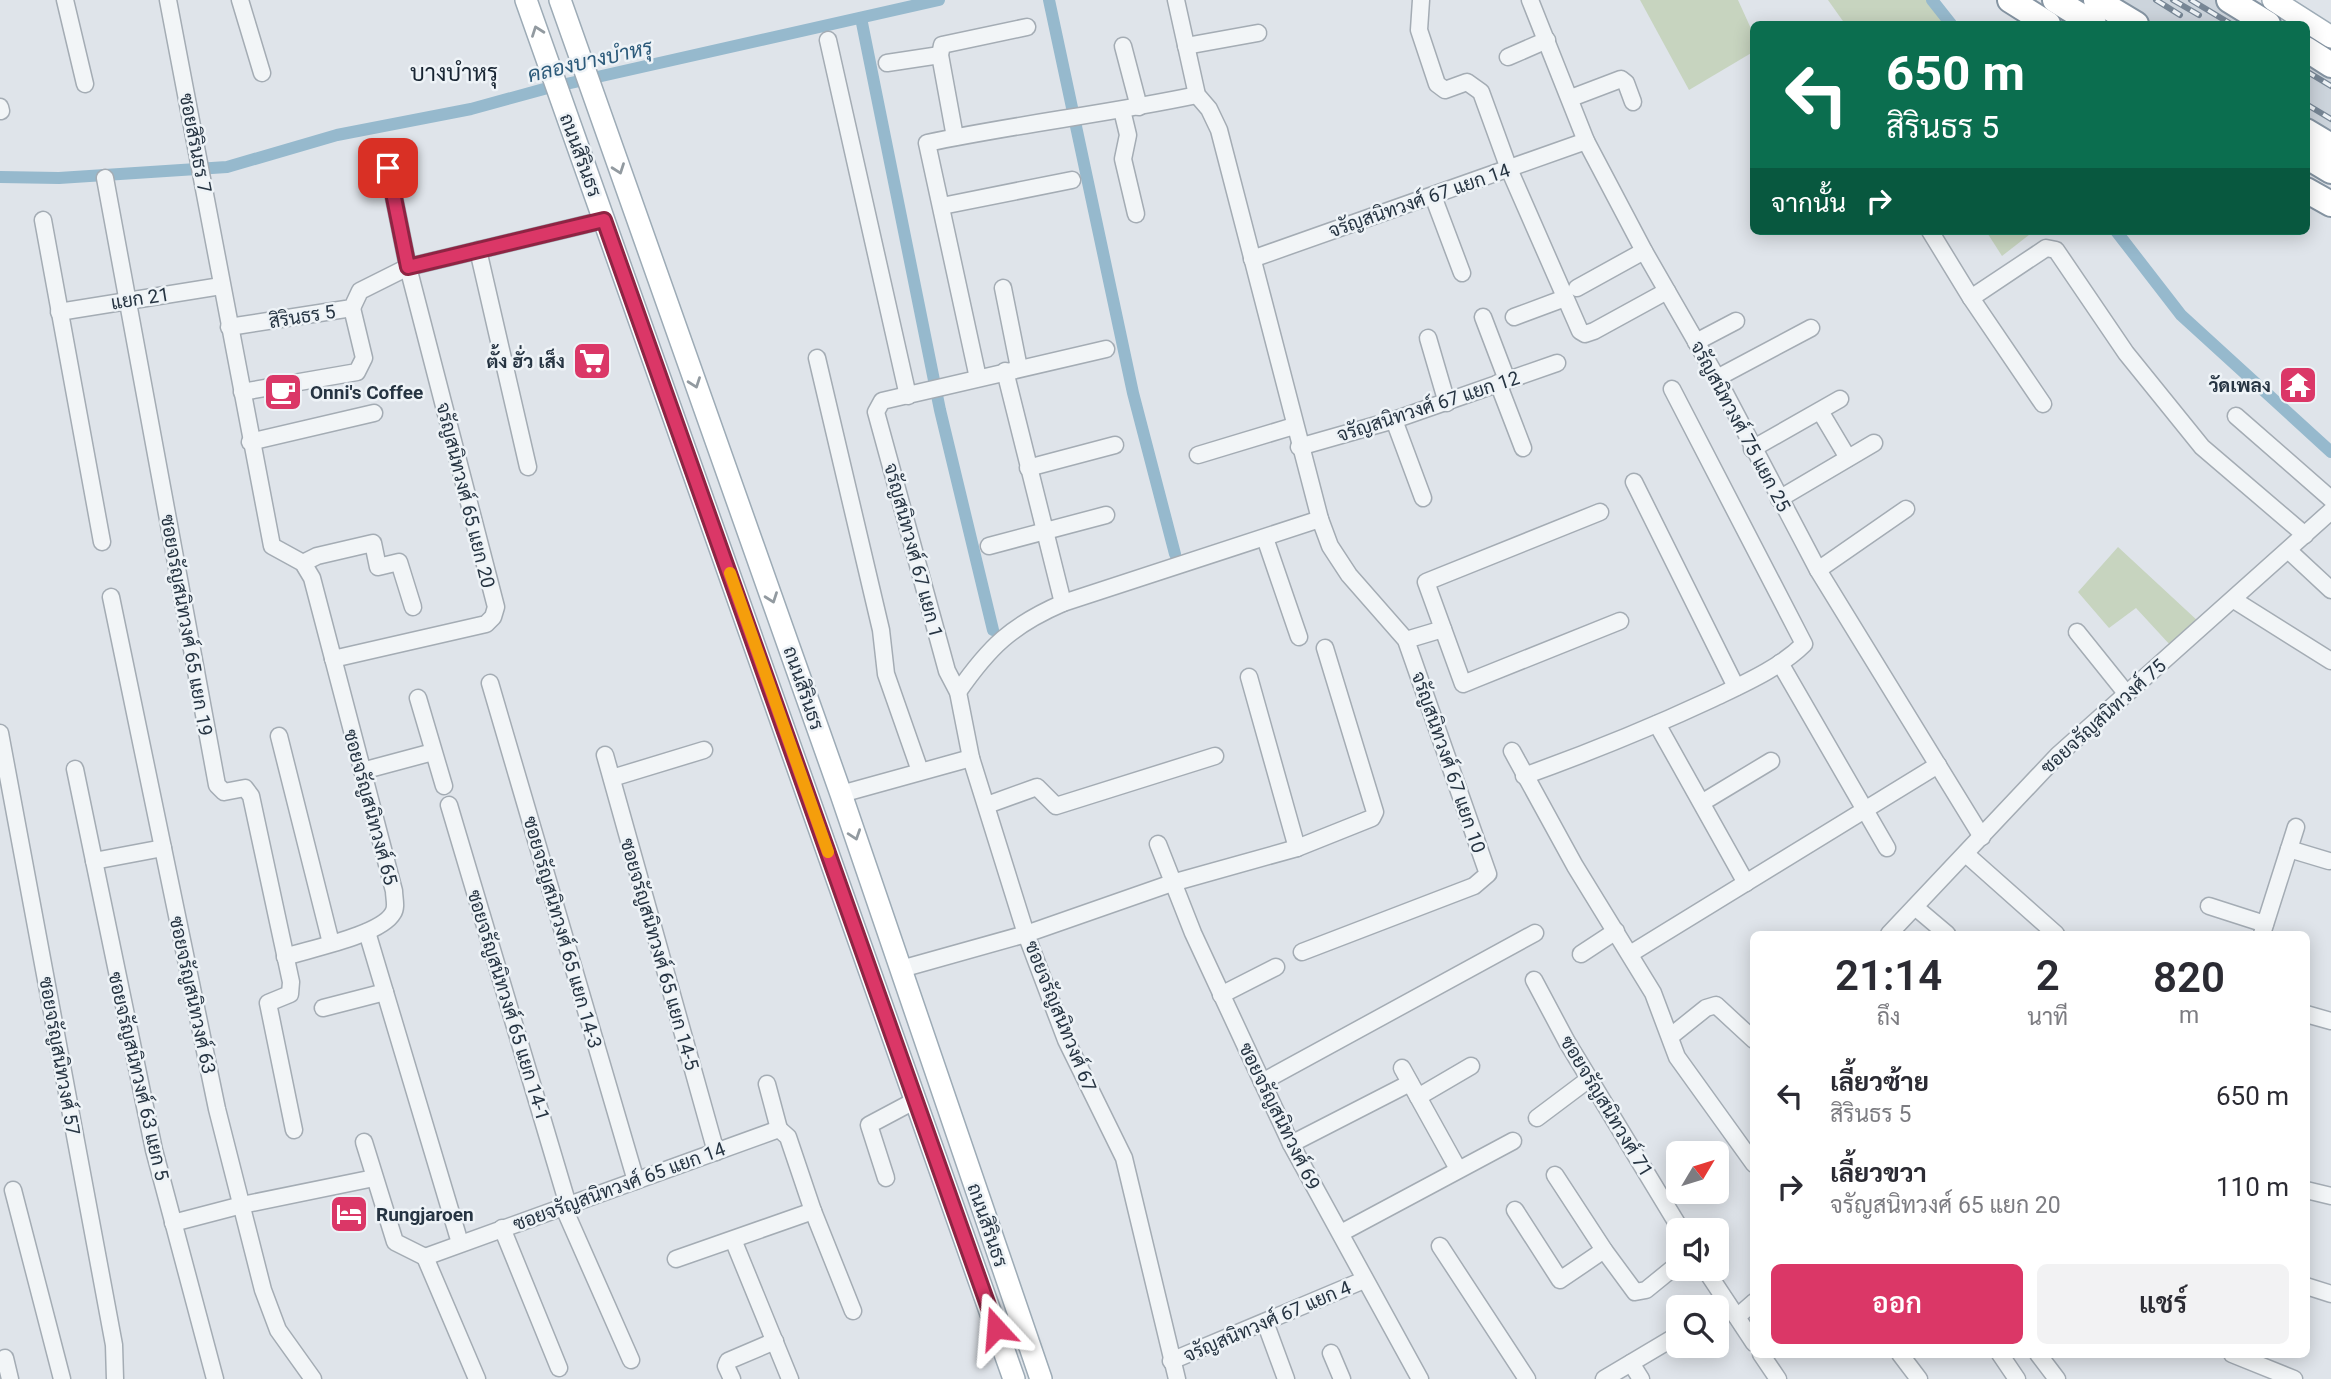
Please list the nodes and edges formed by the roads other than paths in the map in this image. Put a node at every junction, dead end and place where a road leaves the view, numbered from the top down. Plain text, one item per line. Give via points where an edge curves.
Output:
1 (65, 0) edge
2 (168, 0) edge
3 (240, 0) edge
4 (526, 0) edge
5 (560, 0) edge
6 (1175, 0) edge
7 (1421, 0) edge
8 (1530, 0) edge
9 (2010, 0) edge
10 (2054, 0) edge
11 (2096, 0) edge
12 (2229, 0) edge
13 (2273, 0) edge
14 (2043, 21) edge
15 (2088, 21) edge
16 (2131, 21) edge
17 (2263, 21) edge
18 (2306, 21) edge
19 (2310, 24) edge
20 (1027, 27) dead end
21 (1258, 33) dead end
22 (2331, 37) edge
23 (828, 40) dead end
24 (1547, 40) junction
25 (1122, 46) dead end
26 (1186, 46) junction
27 (2310, 52) edge
28 (940, 55) junction
29 (1508, 57) dead end
30 (887, 63) dead end
31 (2331, 65) edge
32 (262, 74) dead end
33 (85, 84) dead end
34 (1197, 95) junction
35 (1571, 98) junction
36 (1633, 102) dead end
37 (1130, 109) junction
38 (2310, 133) edge
39 (954, 137) junction
40 (1586, 141) junction
41 (2331, 146) edge
42 (2310, 161) edge
43 (2310, 162) edge
44 (388, 168) dead end
45 (1509, 169) junction
46 (2331, 171) edge
47 (2331, 177) edge
48 (105, 178) dead end
49 (1072, 180) dead end
50 (2310, 192) edge
51 (1433, 196) junction
52 (2331, 204) edge
53 (942, 205) junction
54 (1136, 214) dead end
55 (43, 220) dead end
56 (604, 220) junction
57 (1932, 235) edge
58 (478, 250) junction
59 (1644, 251) junction
60 (1252, 259) junction
61 (408, 267) junction
62 (1462, 273) dead end
63 (222, 286) junction
64 (1003, 288) dead end
65 (1667, 291) junction
66 (1571, 293) junction
67 (1971, 298) junction
68 (127, 300) junction
69 (352, 308) junction
70 (59, 312) junction
71 (1483, 317) dead end
72 (1514, 317) dead end
73 (1736, 321) dead end
74 (229, 327) junction
75 (1811, 328) dead end
76 (1428, 338) dead end
77 (1696, 342) junction
78 (1106, 349) dead end
79 (817, 358) dead end
80 (1557, 363) dead end
81 (1012, 370) junction
82 (978, 378) junction
83 (1717, 378) junction
84 (1502, 381) junction
85 (1672, 388) dead end
86 (242, 392) junction
87 (908, 396) junction
88 (1840, 399) dead end
89 (1447, 403) junction
90 (2043, 404) dead end
91 (1820, 411) junction
92 (374, 414) dead end
93 (2236, 416) dead end
94 (1394, 421) junction
95 (1294, 426) junction
96 (250, 442) junction
97 (1874, 443) dead end
98 (1115, 445) dead end
99 (1299, 447) junction
100 (1523, 448) dead end
101 (1752, 449) junction
102 (1198, 455) dead end
103 (1848, 458) junction
104 (528, 467) dead end
105 (1028, 468) junction
106 (1634, 482) dead end
107 (1423, 498) dead end
108 (1779, 499) junction
109 (2331, 499) edge
110 (1906, 509) dead end
111 (2331, 511) edge
112 (1600, 512) dead end
113 (1105, 515) dead end
114 (1320, 519) junction
115 (1044, 531) junction
116 (2305, 535) junction
117 (1265, 538) junction
118 (102, 542) dead end
119 (989, 546) dead end
120 (2288, 550) junction
121 (303, 563) junction
122 (1818, 570) junction
123 (2331, 590) edge
124 (111, 597) dead end
125 (2234, 600) junction
126 (1063, 603) junction
127 (413, 607) dead end
128 (1620, 621) dead end
129 (1443, 629) junction
130 (2077, 632) dead end
131 (1299, 637) dead end
132 (1406, 640) junction
133 (1325, 648) dead end
134 (792, 654) junction
135 (332, 659) junction
136 (2331, 661) edge
137 (761, 662) junction
138 (1780, 663) junction
139 (799, 677) junction
140 (1249, 677) dead end
141 (490, 683) dead end
142 (769, 685) junction
143 (1736, 687) junction
144 (958, 692) junction
145 (2126, 693) junction
146 (418, 698) dead end
147 (1657, 724) junction
148 (0, 733) edge
149 (279, 736) dead end
150 (704, 750) dead end
151 (433, 751) junction
152 (1512, 751) dead end
153 (605, 755) dead end
154 (1215, 756) dead end
155 (971, 758) junction
156 (1770, 761) dead end
157 (1938, 765) junction
158 (75, 769) dead end
159 (362, 771) junction
160 (920, 771) junction
161 (1524, 776) junction
162 (612, 778) junction
163 (444, 786) dead end
164 (841, 794) junction
165 (1703, 802) junction
166 (449, 805) dead end
167 (987, 805) junction
168 (1865, 809) junction
169 (2296, 828) dead end
170 (1982, 837) junction
171 (1158, 844) dead end
172 (163, 848) junction
173 (1297, 848) junction
174 (1886, 848) dead end
175 (2289, 849) junction
176 (1967, 855) junction
177 (94, 861) junction
178 (2329, 861) dead end
179 (1172, 883) junction
180 (1746, 883) junction
181 (2209, 906) dead end
182 (1915, 907) junction
183 (2264, 929) edge
184 (1616, 931) junction
185 (1892, 931) edge
186 (1943, 931) edge
187 (2053, 931) edge
188 (367, 932) junction
189 (1535, 933) dead end
190 (1026, 934) junction
191 (331, 943) junction
192 (1302, 952) dead end
193 (1581, 954) dead end
194 (1630, 954) junction
195 (285, 957) junction
196 (1276, 967) dead end
197 (901, 969) junction
198 (1534, 980) dead end
199 (385, 992) junction
200 (1221, 995) junction
201 (323, 1008) dead end
202 (2310, 1015) edge
203 (2331, 1021) edge
204 (1671, 1036) junction
205 (1750, 1036) edge
206 (1471, 1066) dead end
207 (1589, 1079) junction
208 (1262, 1083) junction
209 (1410, 1083) junction
210 (767, 1084) dead end
211 (916, 1100) junction
212 (1537, 1118) dead end
213 (779, 1129) junction
214 (294, 1130) dead end
215 (1513, 1141) dead end
216 (365, 1142) dead end
217 (1291, 1144) junction
218 (716, 1152) junction
219 (1750, 1158) edge
220 (1458, 1169) junction
221 (1555, 1175) dead end
222 (374, 1178) junction
223 (886, 1178) dead end
224 (636, 1181) junction
225 (13, 1190) dead end
226 (2310, 1191) edge
227 (2331, 1196) edge
228 (242, 1205) junction
229 (566, 1205) junction
230 (1515, 1210) dead end
231 (813, 1211) junction
232 (1674, 1218) edge
233 (173, 1223) junction
234 (502, 1228) junction
235 (1341, 1233) junction
236 (734, 1242) junction
237 (460, 1243) junction
238 (1440, 1246) dead end
239 (1604, 1250) junction
240 (425, 1257) junction
241 (676, 1259) dead end
242 (1666, 1273) edge
243 (1364, 1280) junction
244 (2310, 1287) edge
245 (2331, 1294) edge
246 (1750, 1305) edge
247 (853, 1311) dead end
248 (1729, 1312) edge
249 (1737, 1317) junction
250 (1265, 1322) junction
251 (1750, 1337) edge
252 (775, 1341) junction
253 (1666, 1342) edge
254 (1331, 1353) dead end
255 (5, 1358) dead end
256 (1764, 1358) edge
257 (1903, 1358) edge
258 (2004, 1358) edge
259 (2041, 1358) edge
260 (2242, 1358) edge
261 (631, 1360) dead end
262 (1171, 1361) junction
263 (1631, 1363) junction
264 (559, 1368) dead end
265 (10, 1379) edge
266 (62, 1379) edge
267 (115, 1379) edge
268 (215, 1379) edge
269 (313, 1379) edge
270 (477, 1379) edge
271 (732, 1379) edge
272 (790, 1379) edge
273 (1014, 1379) edge
274 (1041, 1379) edge
275 (1177, 1379) edge
276 (1286, 1379) edge
277 (1342, 1379) edge
278 (1420, 1379) edge
279 (1527, 1379) edge
280 (1604, 1379) edge
281 (1641, 1379) edge
282 (1778, 1379) edge
283 (1919, 1379) edge
284 (2017, 1379) edge
285 (2057, 1379) edge
286 (2294, 1379) edge

1 - 33 street
2 - 63 street, ซอยสิรินธร 7
3 - 32 street
56 -> 4 main road, ถนนสิรินธร
5 -> 134 main road, ถนนสิรินธร
6 - 26 street
7 - 45 street via 1419,30 1437,83 1445,90 1467,82 1481,92
8 - 24 street, จรัญสนิทวงศ์ 75 แยก 25
9 - 14 highway
10 - 15 highway
11 - 16 highway
12 - 17 highway
13 - 18 main road
19 - 22 main road
20 - 28 street via 947,42
21 - 26 street
23 - 87 street
24 - 29 street
24 - 35 street, จรัญสนิทวงศ์ 75 แยก 25
25 - 37 street
26 - 34 street
27 - 31 highway
28 - 30 street
28 - 39 street
34 - 37 street
34 - 60 street, จรัญสนิทวงศ์ 67 แยก 10 via 1219,130
35 - 36 street via 1620,79
35 - 40 street, จรัญสนิทวงศ์ 75 แยก 25
37 - 39 street
37 - 54 street via 1123,159
38 - 41 highway
39 - 53 street via 927,143
40 - 45 street, จรัญสนิทวงศ์ 67 แยก 14
40 - 59 street, จรัญสนิทวงศ์ 75 แยก 25
42 - 46 highway
43 - 47 main road
44 - 61 street, จรัญสนิทวงศ์ 65 แยก 20
45 - 51 street, จรัญสนิทวงศ์ 67 แยก 14
45 - 66 street
48 - 68 street, ซอยจรัญสนิทวงศ์ 65 แยก 19
49 - 53 street
50 - 52 highway
51 - 60 street, จรัญสนิทวงศ์ 67 แยก 14
51 - 62 street
53 - 82 street
55 - 70 street
56 - 58 street, สิรินธร 5
56 - 137 main road, ถนนสิรินธร
57 - 67 street
58 - 61 street, สิรินธร 5
58 - 104 street
59 - 65 street, จรัญสนิทวงศ์ 75 แยก 25
59 - 66 street
60 - 95 street, จรัญสนิทวงศ์ 67 แยก 10
61 - 69 street, สิรินธร 5 via 360,291
61 - 135 street, จรัญสนิทวงศ์ 65 แยก 20 via 496,607 486,624
63 - 68 street, แยก 21
63 - 74 street
64 - 81 street
65 - 66 street via 1585,334 1580,331
65 - 77 street, จรัญสนิทวงศ์ 75 แยก 25
66 - 72 street
67 - 90 street
67 - 116 street via 2046,248 2056,250 2126,353 2202,447
68 - 70 street, แยก 21
68 - 195 street, ซอยจรัญสนิทวงศ์ 65 แยก 19 via 217,785 224,792 245,788 251,796
69 - 74 street, สิรินธร 5
69 - 86 street via 364,358 357,372
70 - 118 street
71 - 84 street
73 - 77 street
74 - 86 street
75 - 83 street
76 - 89 street
77 - 83 street, จรัญสนิทวงศ์ 75 แยก 25
78 - 81 street
79 - 160 street via 881,630 886,674
80 - 84 street, จรัญสนิทวงศ์ 67 แยก 12
81 - 82 street
81 - 105 street
82 - 87 street
83 - 101 street, จรัญสนิทวงศ์ 75 แยก 25
84 - 89 street, จรัญสนิทวงศ์ 67 แยก 12
84 - 100 street
85 - 138 street via 1805,642
86 - 96 street
87 - 144 street, จรัญสนิทวงศ์ 67 แยก 1 via 882,401 876,412 947,671
88 - 91 street
89 - 94 street, จรัญสนิทวงศ์ 67 แยก 12
91 - 101 street
91 - 103 street
92 - 96 street
93 - 109 street
94 - 99 street, จรัญสนิทวงศ์ 67 แยก 12
94 - 107 street
95 - 99 street, จรัญสนิทวงศ์ 67 แยก 10
95 - 102 street
96 - 121 street via 272,546
97 - 103 street
98 - 105 street
99 - 114 street, จรัญสนิทวงศ์ 67 แยก 10
101 - 108 street, จรัญสนิทวงศ์ 75 แยก 25
103 - 108 street
105 - 115 street
106 - 143 street
108 - 122 street, จรัญสนิทวงศ์ 75 แยก 25
110 - 122 street
111 - 116 street, ซอยจรัญสนิทวงศ์ 75
112 - 129 street via 1427,580
113 - 115 street
114 - 117 street
114 - 132 street, จรัญสนิทวงศ์ 67 แยก 10 via 1330,546 1349,575
115 - 119 street
115 - 126 street
116 - 120 street, ซอยจรัญสนิทวงศ์ 75
117 - 126 street
117 - 131 street
120 - 123 street
120 - 125 street, ซอยจรัญสนิทวงศ์ 75
121 - 127 street via 373,543 378,567 399,562
121 - 135 street, ซอยจรัญสนิทวงศ์ 65 via 312,578
122 - 157 street, จรัญสนิทวงศ์ 75 แยก 25
124 - 172 street, ซอยจรัญสนิทวงศ์ 63
125 - 136 street
125 - 145 street, ซอยจรัญสนิทวงศ์ 75
126 - 144 street via 1013,628 984,654
128 - 129 street via 1464,684
129 - 132 street
130 - 145 street
132 - 192 street, จรัญสนิทวงศ์ 67 แยก 10 via 1488,874 1474,886
133 - 173 street via 1374,812 1372,818
134 - 137 main road
134 - 139 main road, ถนนสิรินธร
135 - 159 street, ซอยจรัญสนิทวงศ์ 65
137 - 142 main road, ถนนสิรินธร
138 - 143 street
138 - 168 street
139 - 142 main road
139 - 164 main road, ถนนสิรินธร
140 - 173 street
141 - 224 street, ซอยจรัญสนิทวงศ์ 65 แยก 14-3
142 - 211 main road, ถนนสิรินธร
143 - 147 street
144 - 155 street, ซอยจรัญสนิทวงศ์ 67
145 - 170 street, ซอยจรัญสนิทวงศ์ 75 via 2058,755
146 - 151 street
147 - 161 street
147 - 165 street
148 - 267 street, ซอยจรัญสนิทวงศ์ 57 via 114,1345
149 - 191 street
150 - 162 street
151 - 159 street
151 - 163 street
152 - 161 street
153 - 162 street, ซอยจรัญสนิทวงศ์ 65 แยก 14-5
154 - 167 street via 1056,806 1037,787
155 - 160 street
155 - 167 street, ซอยจรัญสนิทวงศ์ 67
156 - 165 street
157 - 168 street
157 - 170 street, จรัญสนิทวงศ์ 75 แยก 25
158 - 177 street, ซอยจรัญสนิทวงศ์ 63 แยก 5
159 - 188 street, ซอยจรัญสนิทวงศ์ 65 via 395,906 386,921
160 - 164 street
161 - 184 street
162 - 218 street, ซอยจรัญสนิทวงศ์ 65 แยก 14-5
164 -> 197 main road, ถนนสิรินธร
165 - 180 street
166 - 229 street, ซอยจรัญสนิทวงศ์ 65 แยก 14-1
167 - 190 street, ซอยจรัญสนิทวงศ์ 67
168 - 174 street
168 - 180 street
169 - 175 street
170 - 176 street, ซอยจรัญสนิทวงศ์ 75
171 - 179 street, ซอยจรัญสนิทวงศ์ 69
172 - 177 street
172 - 228 street, ซอยจรัญสนิทวงศ์ 63 via 217,1109
173 - 179 street
175 - 178 street
175 - 183 street
176 - 182 street, ซอยจรัญสนิทวงศ์ 75
176 - 187 street
177 - 233 street, ซอยจรัญสนิทวงศ์ 63 แยก 5
179 - 190 street
179 - 200 street, ซอยจรัญสนิทวงศ์ 69
180 - 194 street
181 - 183 street
182 - 185 street, ซอยจรัญสนิทวงศ์ 75
182 - 186 street
184 - 193 street
184 - 194 street
188 - 191 street
188 - 199 street
189 - 208 street
190 - 197 street
190 - 262 street, ซอยจรัญสนิทวงศ์ 67 via 1066,1040 1124,1158
191 - 195 street
194 - 204 street
195 - 214 street via 292,989 271,999 268,1007
196 - 200 street
197 - 274 main road, ถนนสิรินธร
198 - 207 street, ซอยจรัญสนิทวงศ์ 71
199 - 201 street
199 - 237 street
200 - 208 street, ซอยจรัญสนิทวงศ์ 69
202 - 203 street
204 - 205 street via 1716,1005
204 - 219 street via 1677,1057
206 - 209 street
207 - 212 street
207 - 232 street, ซอยจรัญสนิทวงศ์ 71
208 - 217 street, ซอยจรัญสนิทวงศ์ 69
209 - 217 street
209 - 220 street
210 - 213 street
211 - 223 street via 869,1125
211 - 273 main road, ถนนสิรินธร
213 - 218 street, ซอยจรัญสนิทวงศ์ 65 แยก 14
213 - 231 street via 788,1137
215 - 220 street
216 - 222 street
217 - 235 street, ซอยจรัญสนิทวงศ์ 69
218 - 224 street, ซอยจรัญสนิทวงศ์ 65 แยก 14
220 - 235 street
221 - 239 street
222 - 228 street
222 - 240 street via 395,1242
224 - 229 street, ซอยจรัญสนิทวงศ์ 65 แยก 14
225 - 266 street
226 - 227 street
228 - 233 street
228 - 269 street, ซอยจรัญสนิทวงศ์ 63 via 263,1290 278,1329
229 - 234 street, ซอยจรัญสนิทวงศ์ 65 แยก 14
229 - 261 street, ซอยจรัญสนิทวงศ์ 65 แยก 14-1
230 - 239 street via 1560,1280
231 - 236 street
231 - 247 street
233 - 268 street, ซอยจรัญสนิทวงศ์ 63 แยก 5
234 - 237 street, ซอยจรัญสนิทวงศ์ 65 แยก 14
234 - 264 street
235 - 243 street, ซอยจรัญสนิทวงศ์ 69
236 - 241 street
236 - 252 street
237 - 240 street
238 - 279 street
239 - 242 street via 1638,1293
240 - 270 street
243 - 250 street, จรัญสนิทวงศ์ 67 แยก 4
243 - 278 street, ซอยจรัญสนิทวงศ์ 69
244 - 245 street
246 - 249 street
248 - 249 street
249 - 251 street
250 - 262 street, จรัญสนิทวงศ์ 67 แยก 4
250 - 276 street
252 - 271 street via 728,1361
252 - 272 street
253 - 263 street
254 - 277 street
255 - 265 street
256 - 282 street
257 - 283 street
258 - 284 street
259 - 285 street
260 - 286 street
262 - 275 street, ซอยจรัญสนิทวงศ์ 67
263 - 280 street
263 - 281 street

